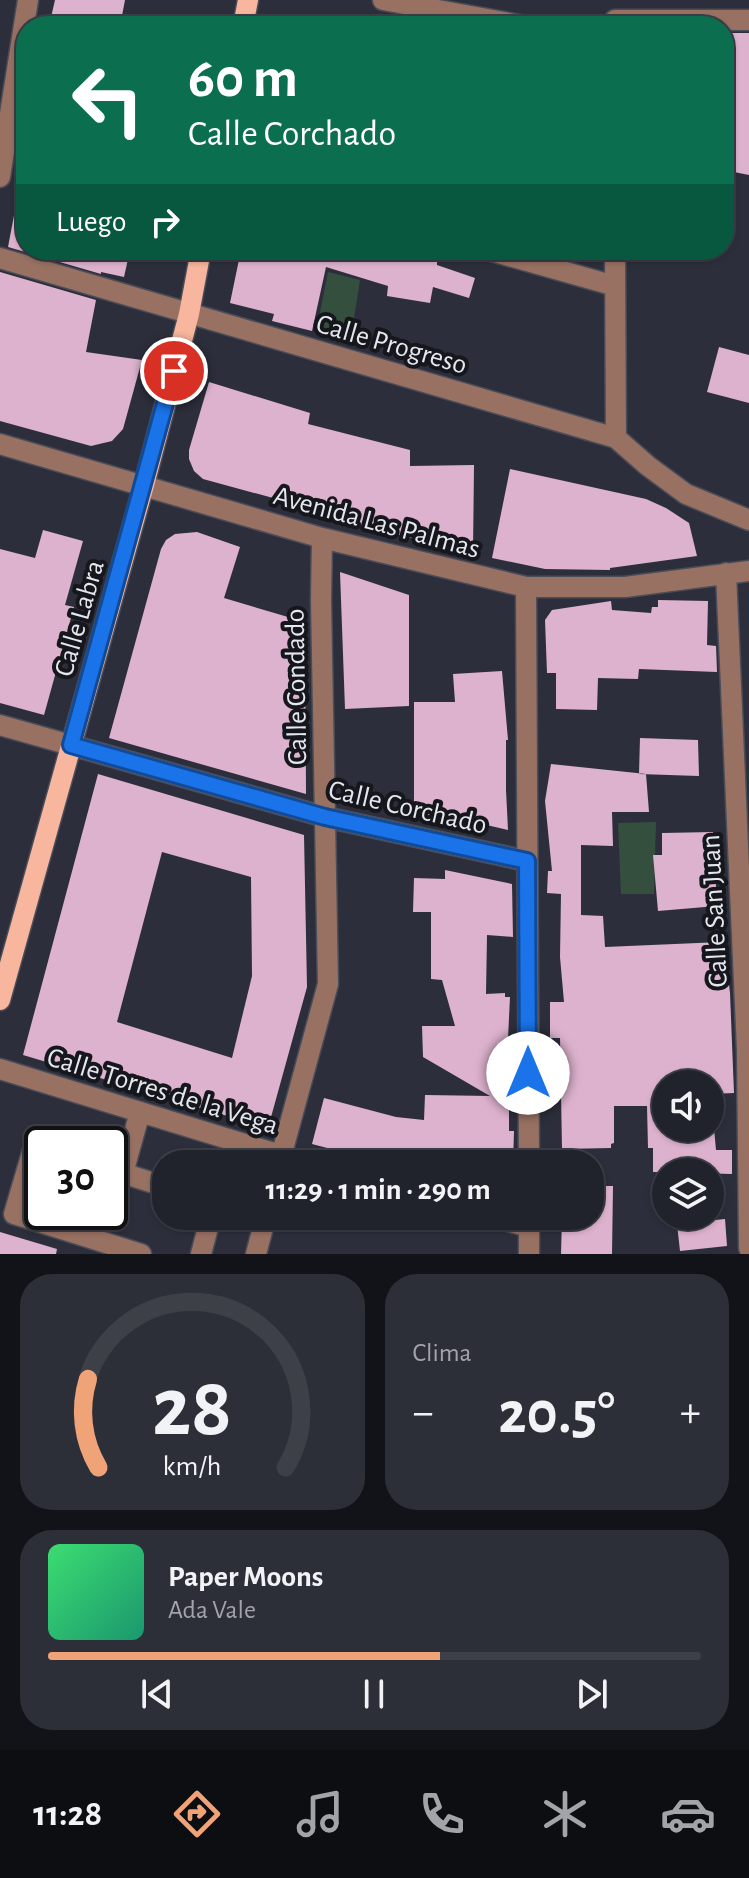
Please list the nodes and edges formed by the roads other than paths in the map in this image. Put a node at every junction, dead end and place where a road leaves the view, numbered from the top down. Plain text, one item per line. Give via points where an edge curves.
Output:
1 (383, 0) edge
2 (615, 15) edge
3 (470, 16) edge
4 (642, 16) edge
5 (16, 76) edge
6 (0, 177) edge
7 (0, 258) edge
8 (199, 260) edge
9 (523, 260) edge
10 (615, 260) edge
11 (615, 286) junction
12 (189, 314) junction
13 (616, 438) junction
14 (0, 444) edge
15 (144, 485) junction
16 (749, 520) edge
17 (322, 538) junction
18 (749, 571) edge
19 (726, 573) junction
20 (526, 587) junction
21 (0, 725) edge
22 (71, 745) junction
23 (325, 817) junction
24 (744, 860) edge
25 (527, 861) junction
26 (0, 1000) edge
27 (748, 1050) edge
28 (0, 1069) edge
29 (140, 1112) junction
30 (128, 1143) edge
31 (251, 1150) edge
32 (283, 1150) edge
33 (529, 1150) edge
34 (128, 1175) edge
35 (24, 1180) edge
36 (152, 1182) edge
37 (24, 1217) edge
38 (65, 1230) edge
39 (207, 1230) edge
40 (262, 1230) edge
41 (529, 1230) edge
42 (749, 1248) edge
43 (141, 1254) edge
44 (201, 1254) edge
45 (256, 1254) edge
46 (529, 1254) edge

1 - 3 street
2 - 4 street
5 - 6 street
7 - 12 street, Calle Progreso
8 - 12 main road, Calle Labra
9 - 11 street
10 - 11 street
11 - 13 street
12 - 13 street, Calle Progreso
12 - 15 main road, Calle Labra
13 - 16 street, Calle Progreso via 686,494
14 - 15 street, Avenida Las Palmas
15 - 17 street, Avenida Las Palmas
15 - 22 main road, Calle Labra
17 - 20 street, Avenida Las Palmas
17 - 23 street, Calle Condado
18 - 19 street, Avenida Las Palmas
19 - 20 street, Avenida Las Palmas via 625,587
19 - 24 street, Calle San Juan
20 - 25 street
21 - 22 street, Calle Corchado
22 - 23 street, Calle Corchado
22 - 26 main road, Calle Labra
23 - 25 street, Calle Corchado
23 - 32 street, Calle Condado via 328,984
24 - 27 street, Calle San Juan
25 - 33 street
27 - 42 street, Calle San Juan
28 - 29 street, Calle Torres de la Vega
29 - 30 street
29 - 31 street, Calle Torres de la Vega
34 - 36 street
35 - 37 street via 14,1214
38 - 43 street
39 - 44 street
40 - 45 street
41 - 46 street

